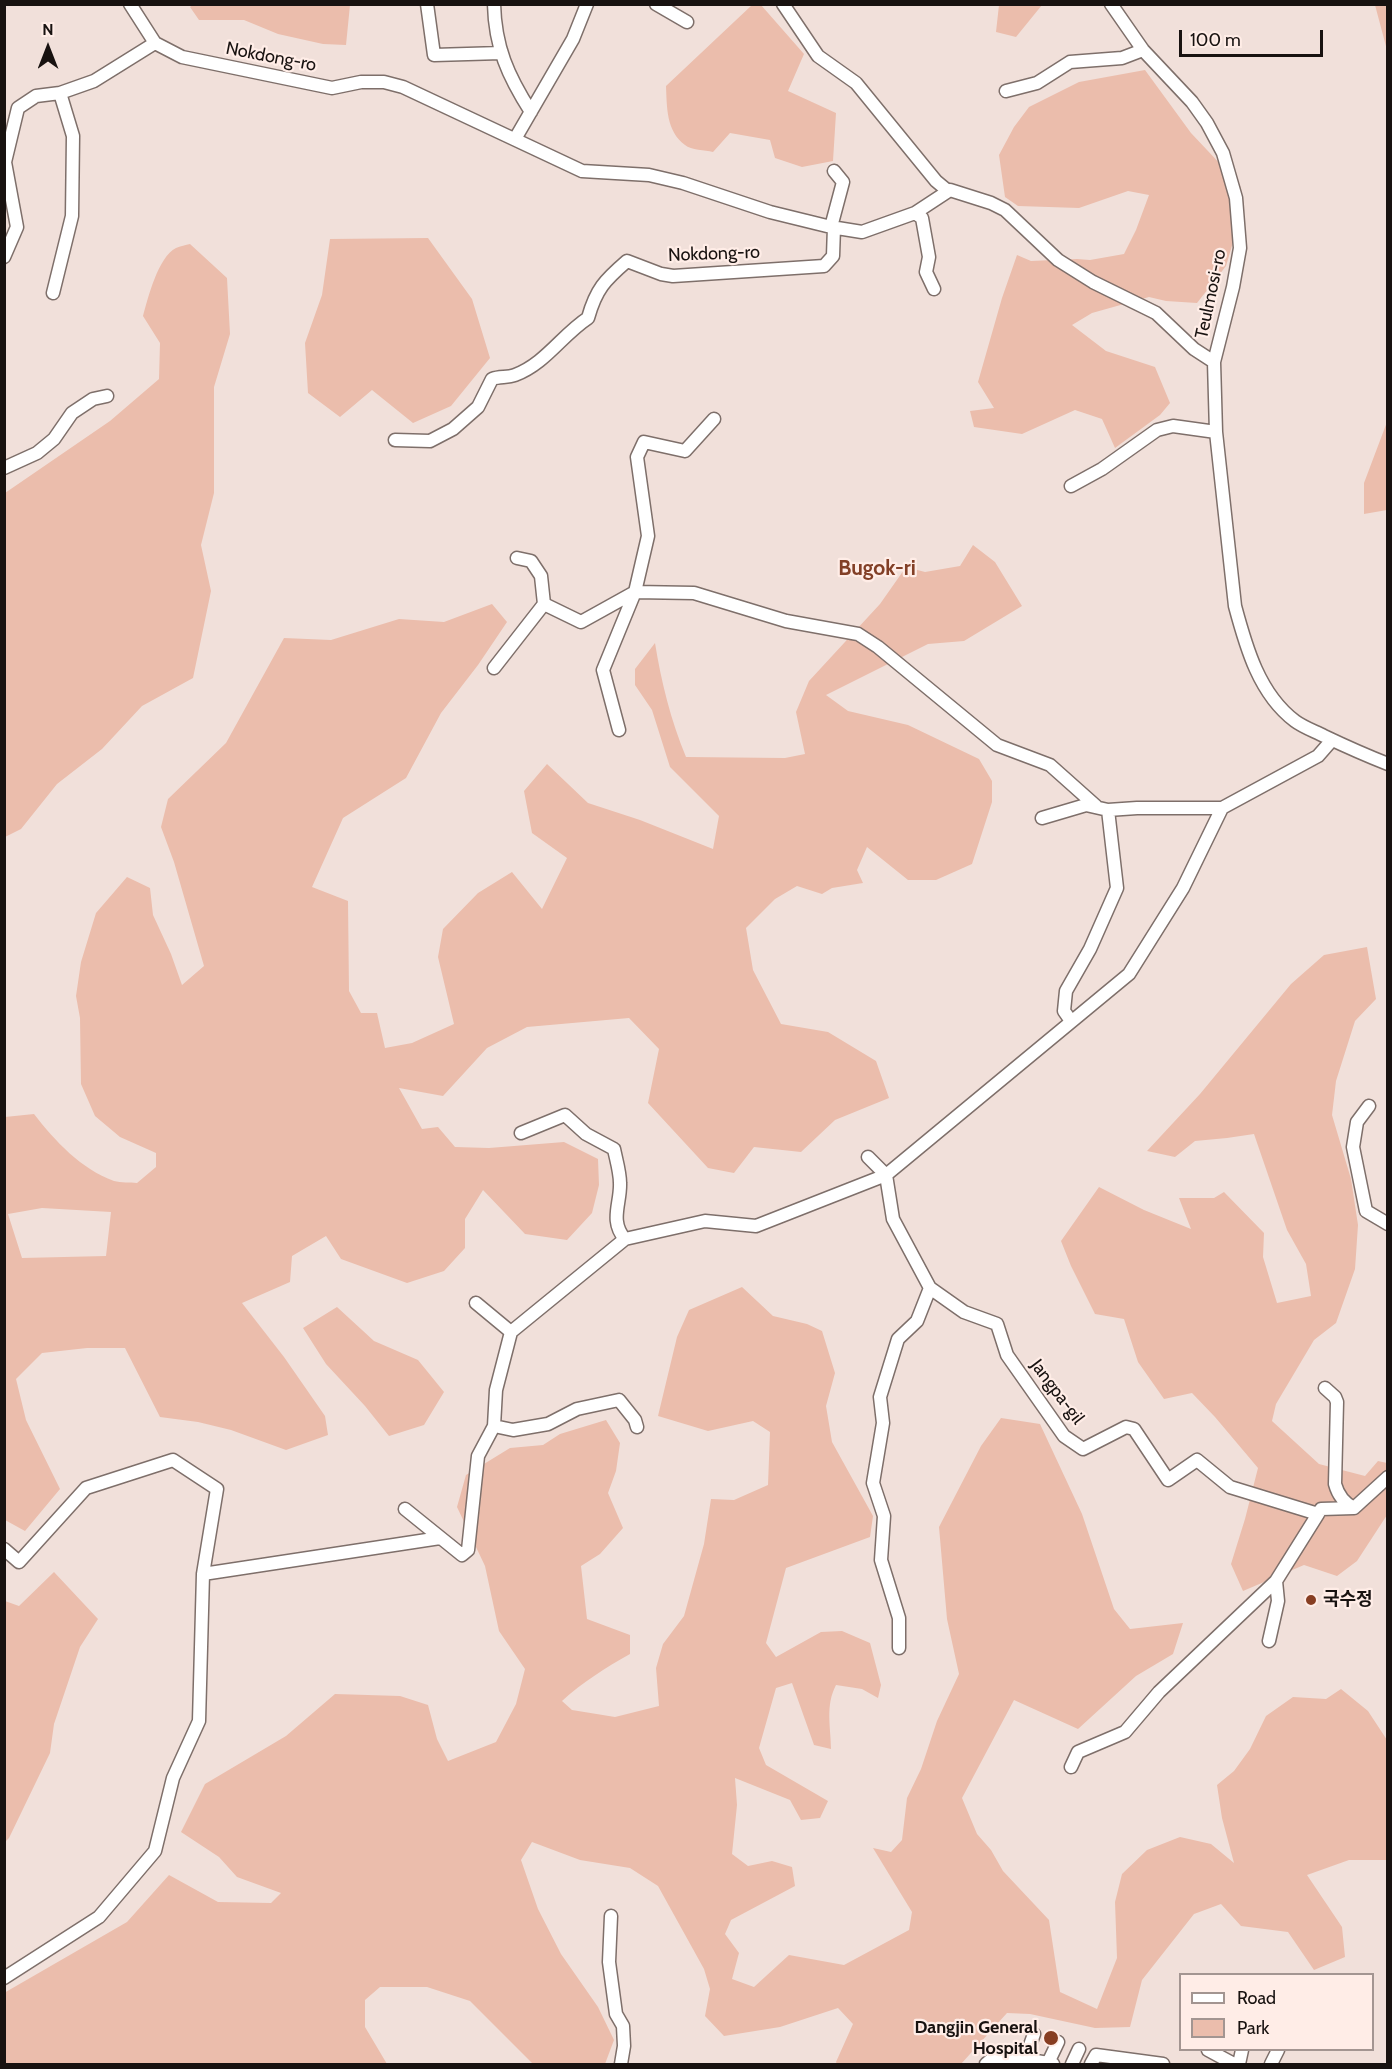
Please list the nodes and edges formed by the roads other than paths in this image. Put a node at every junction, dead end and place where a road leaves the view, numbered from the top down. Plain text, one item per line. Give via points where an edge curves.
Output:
1 (129, 4) edge
2 (427, 4) edge
3 (494, 4) edge
4 (587, 4) edge
5 (656, 4) edge
6 (783, 4) edge
7 (1112, 4) edge
8 (687, 22) dead end
9 (155, 43) junction
10 (1143, 50) junction
11 (501, 53) junction
12 (1006, 91) dead end
13 (60, 93) junction
14 (531, 112) junction
15 (514, 139) junction
16 (5, 163) edge
17 (834, 171) dead end
18 (948, 191) junction
19 (915, 213) junction
20 (832, 227) junction
21 (4, 257) edge
22 (934, 288) dead end
23 (53, 293) dead end
24 (1214, 362) junction
25 (107, 396) dead end
26 (714, 419) dead end
27 (1216, 432) junction
28 (395, 440) dead end
29 (4, 468) edge
30 (1071, 486) dead end
31 (517, 558) dead end
32 (635, 592) junction
33 (544, 604) junction
34 (494, 668) dead end
35 (619, 730) dead end
36 (1332, 740) junction
37 (1388, 764) edge
38 (1102, 808) junction
39 (1222, 808) junction
40 (1042, 818) dead end
41 (1071, 1021) junction
42 (1370, 1106) dead end
43 (521, 1133) dead end
44 (868, 1157) dead end
45 (886, 1175) junction
46 (1388, 1224) edge
47 (625, 1239) junction
48 (930, 1288) junction
49 (476, 1303) dead end
50 (511, 1332) junction
51 (1325, 1388) dead end
52 (494, 1426) junction
53 (637, 1427) dead end
54 (1388, 1477) edge
55 (1354, 1508) junction
56 (405, 1509) dead end
57 (1318, 1514) junction
58 (440, 1538) junction
59 (4, 1549) edge
60 (203, 1574) junction
61 (1276, 1581) junction
62 (1269, 1641) dead end
63 (899, 1648) dead end
64 (1071, 1767) dead end
65 (611, 1916) dead end
66 (4, 1978) edge
67 (1034, 2034) dead end
68 (1058, 2042) dead end
69 (1079, 2049) dead end
70 (1212, 2051) edge
71 (1025, 2059) junction
72 (621, 2064) edge
73 (986, 2064) edge
74 (1051, 2064) edge
75 (1072, 2064) edge
76 (1091, 2064) edge
77 (1163, 2064) edge
78 (1236, 2064) edge

1 - 9 street, Nokdong-ro
2 - 11 street via 434,55
3 - 11 street
4 - 14 street via 573,39
5 - 8 street
6 - 18 street via 818,56 856,83
7 - 10 street, Teulmosi-ro
9 - 13 street via 94,81
9 - 15 street, Nokdong-ro via 182,57 332,88 361,82 403,87
10 - 12 street via 1122,58 1070,62 1037,83
10 - 24 street, Teulmosi-ro via 1207,123 1223,153 1236,198 1240,248
11 - 14 street
13 - 16 street via 36,96 18,108
13 - 23 street via 73,136 72,216
14 - 15 street
15 - 20 street, Nokdong-ro via 582,171 649,175
16 - 21 street via 18,227
17 - 20 street, Nokdong-ro via 843,182
18 - 19 street, Nokdong-ro
18 - 24 street via 1005,210 1058,260 1156,313
19 - 20 street, Nokdong-ro via 862,232
19 - 22 street via 922,218 929,257 926,272
20 - 28 street, Nokdong-ro via 833,256 824,266 673,276 627,261 596,293 588,318 574,327 557,348 517,375 492,379 477,406 453,429 430,441
24 - 27 street, Teulmosi-ro
25 - 29 street via 93,399 72,413 54,439 37,453
26 - 32 street via 685,451 644,442 637,457 648,536
27 - 30 street via 1173,426 1157,430
27 - 36 street, Teulmosi-ro via 1235,606 1255,667 1282,709 1295,721
31 - 33 street via 531,561 541,576
32 - 33 street via 581,622
32 - 35 street via 603,670
32 - 38 street via 694,593 786,621 858,634 997,745 1050,765
33 - 34 street
36 - 37 street, Teulmosi-ro
36 - 39 street via 1317,756
38 - 39 street
38 - 40 street via 1086,805
38 - 41 street via 1117,888 1066,991 1064,1011
39 - 41 street via 1183,888 1129,974
41 - 45 street
42 - 46 street via 1357,1122 1353,1147 1366,1211
43 - 47 street via 566,1115 586,1134 614,1149 620,1183 615,1216
44 - 45 street
45 - 47 street via 756,1226 705,1221
45 - 48 street via 893,1219
47 - 50 street
48 - 57 street, Jangpa-gil via 964,1312 997,1324 1007,1355 1064,1436 1083,1449 1126,1427 1134,1429 1168,1480 1197,1460 1230,1487
48 - 63 street via 916,1321 898,1339 880,1397 883,1423 873,1483 884,1516 881,1560 899,1618
49 - 50 street
50 - 52 street via 495,1390
51 - 55 street via 1337,1402 1335,1484 1346,1504
52 - 53 street via 513,1430 548,1424 577,1409 619,1400
52 - 58 street via 478,1456 468,1550 462,1555
54 - 55 street
55 - 57 street, Jangpa-gil via 1321,1509
56 - 58 street
57 - 61 street
58 - 60 street
59 - 60 street via 19,1562 86,1488 173,1460 217,1489
60 - 66 street via 199,1721 173,1778 155,1851 99,1917
61 - 62 street via 1278,1601
61 - 64 street via 1159,1692 1125,1732 1078,1752
65 - 72 street via 609,1962 616,2014 623,2026
67 - 71 street
68 - 74 street
69 - 75 street
70 - 78 street
71 - 73 street via 994,2057
71 - 74 street
76 - 77 street via 1096,2055

